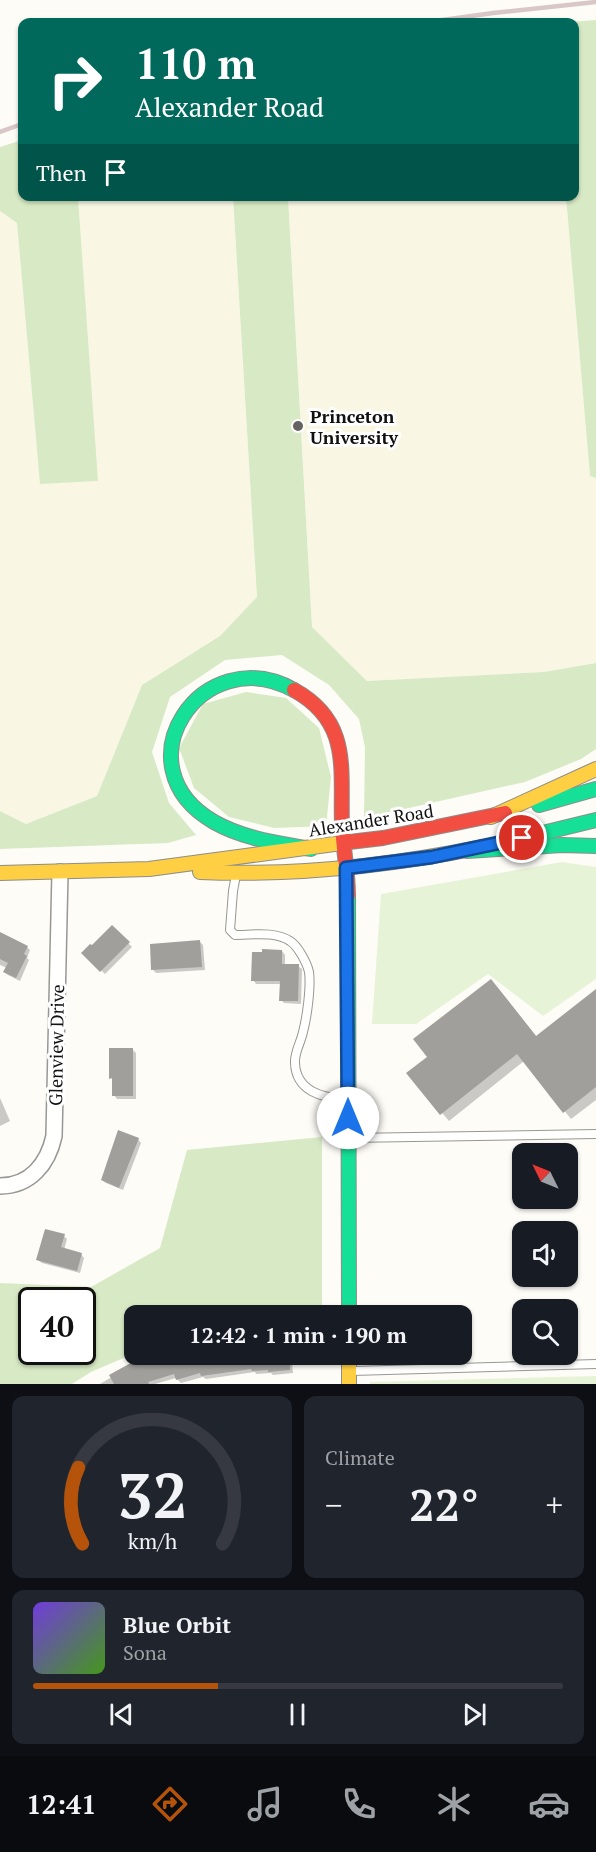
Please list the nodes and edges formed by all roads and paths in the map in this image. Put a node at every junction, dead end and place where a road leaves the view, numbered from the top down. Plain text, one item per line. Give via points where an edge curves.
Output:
1 (596, 769) edge
2 (596, 789) edge
3 (491, 817) junction
4 (596, 820) edge
5 (344, 844) junction
6 (596, 846) edge
7 (311, 849) junction
8 (467, 851) junction
9 (346, 868) junction
10 (149, 869) junction
11 (60, 872) junction
12 (0, 873) edge
13 (237, 874) junction
14 (347, 1098) junction
15 (596, 1134) edge
16 (348, 1138) junction
17 (0, 1186) edge
18 (349, 1305) edge
19 (596, 1364) edge
20 (349, 1377) edge

1 - 3 main road
2 - 3 main road, Alexander Road
3 - 5 main road, Alexander Road
4 - 8 main road, Alexander Road
5 - 7 main road, Alexander Road
5 - 7 main road via 340,751 331,725 316,706 292,689 264,679 232,682 203,694 184,711 172,735 170,759 179,791 192,806 222,826
5 - 9 main road
6 - 8 main road
7 - 10 main road, Alexander Road
8 - 9 main road, Alexander Road
9 - 13 main road, Alexander Road
9 - 14 main road
10 - 11 main road, Alexander Road
10 - 13 main road, Alexander Road
11 - 12 main road, Alexander Road
11 - 17 street, Glenview Drive via 54,1136 45,1163 35,1174 22,1182
13 - 14 lane via 230,930 235,935 273,935 290,941 309,972 307,1009 294,1062 297,1074 320,1097
14 - 16 main road
15 - 16 lane
16 - 18 main road
19 - 20 lane

